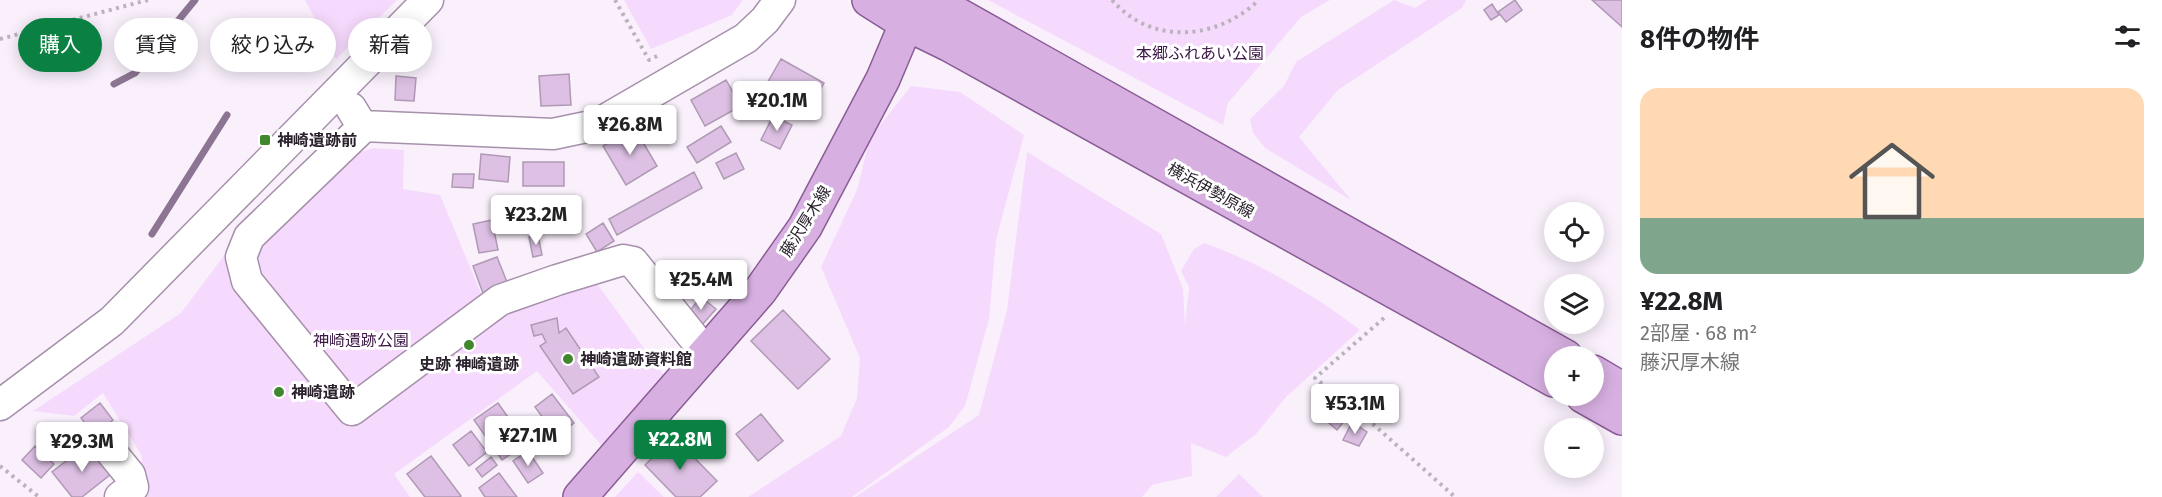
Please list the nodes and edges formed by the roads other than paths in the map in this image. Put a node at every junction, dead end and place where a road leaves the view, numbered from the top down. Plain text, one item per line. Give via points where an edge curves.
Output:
1 (428, 0) edge
2 (780, 0) edge
3 (869, 0) edge
4 (932, 0) edge
5 (912, 12) edge
6 (341, 90) junction
7 (362, 126) junction
8 (1546, 346) edge
9 (706, 353) junction
10 (1544, 374) edge
11 (1604, 378) edge
12 (1622, 389) edge
13 (0, 405) edge
14 (1601, 406) edge
15 (1622, 418) edge
16 (103, 442) dead end
17 (120, 497) edge
18 (580, 497) edge

1 - 6 street
2 - 7 street via 746,38 596,125 553,134
3 - 5 main road, 横浜伊勢原線
4 - 8 main road, 横浜伊勢原線
5 - 9 main road, 藤沢厚木線 via 883,79 805,227 760,291
5 - 10 main road, 横浜伊勢原線 via 950,45
6 - 7 street
6 - 13 street via 112,321
7 - 9 street via 249,237 241,257 247,282 352,410 500,300 623,260 633,262
9 - 18 main road, 藤沢厚木線
11 - 12 main road
14 - 15 main road
16 - 17 street via 130,475 133,487

